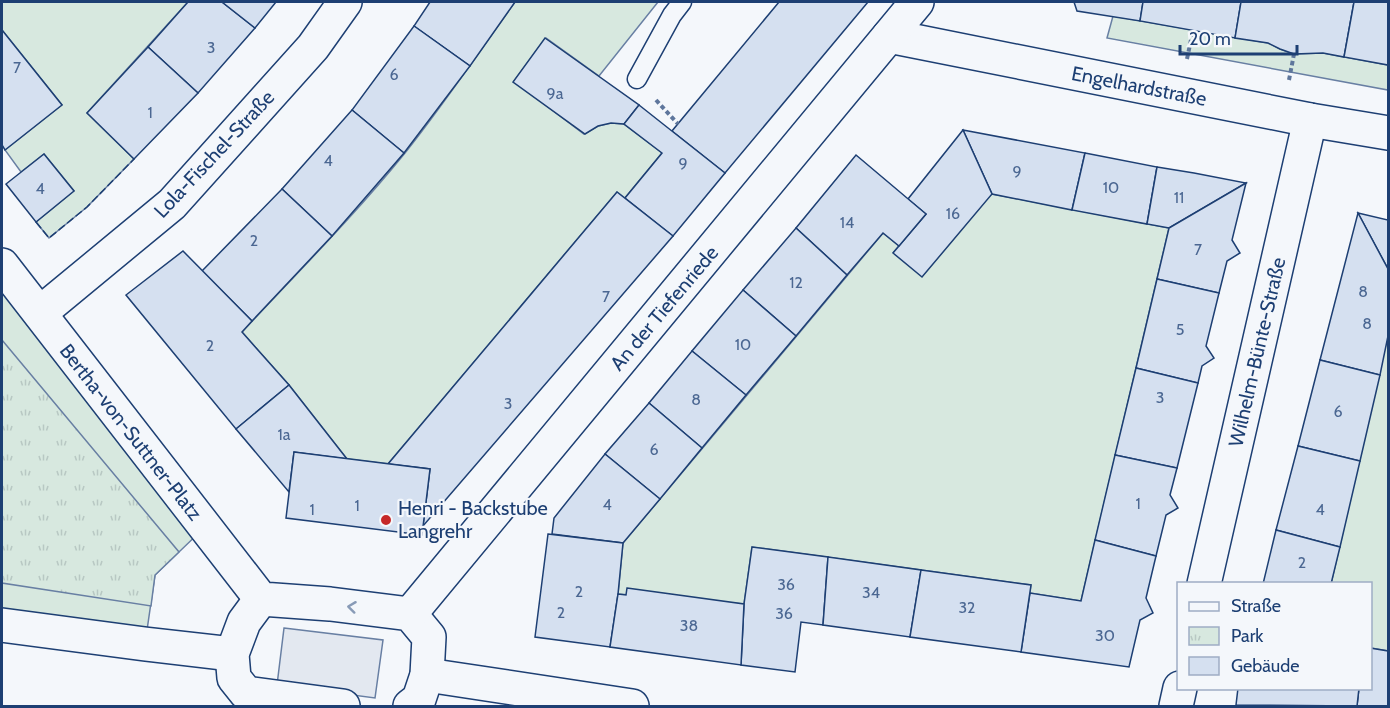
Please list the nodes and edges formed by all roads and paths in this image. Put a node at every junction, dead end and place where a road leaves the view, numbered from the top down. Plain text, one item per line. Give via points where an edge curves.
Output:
1 (345, 2) edge
2 (682, 2) edge
3 (917, 2) edge
4 (889, 36) junction
5 (638, 79) dead end
6 (1310, 120) junction
7 (1389, 133) edge
8 (2, 265) edge
9 (39, 313) junction
10 (1204, 582) edge
11 (261, 599) junction
12 (410, 614) junction
13 (2, 625) edge
14 (232, 654) junction
15 (427, 675) junction
16 (1180, 690) edge
17 (241, 700) edge
18 (343, 706) edge
19 (410, 706) edge
20 (632, 706) edge
21 (1176, 706) edge

1 - 9 street, Lola-Fischel-Straße via 313,47 172,204
2 - 5 lane
3 - 4 street, An der Tiefenriede
4 - 6 street, Engelhardstraße
4 - 12 street, An der Tiefenriede
6 - 7 street, Engelhardstraße
6 - 10 street, Wilhelm-Bünte-Straße
8 - 9 street, Bertha-von-Suttner-Platz
9 - 11 street, Bertha-von-Suttner-Platz
12 -> 11 street
11 - 14 street via 244,622
12 - 15 street via 429,637
13 - 14 street
14 - 17 street
15 - 19 street via 419,699
15 - 20 street
16 - 21 street
17 - 18 street

